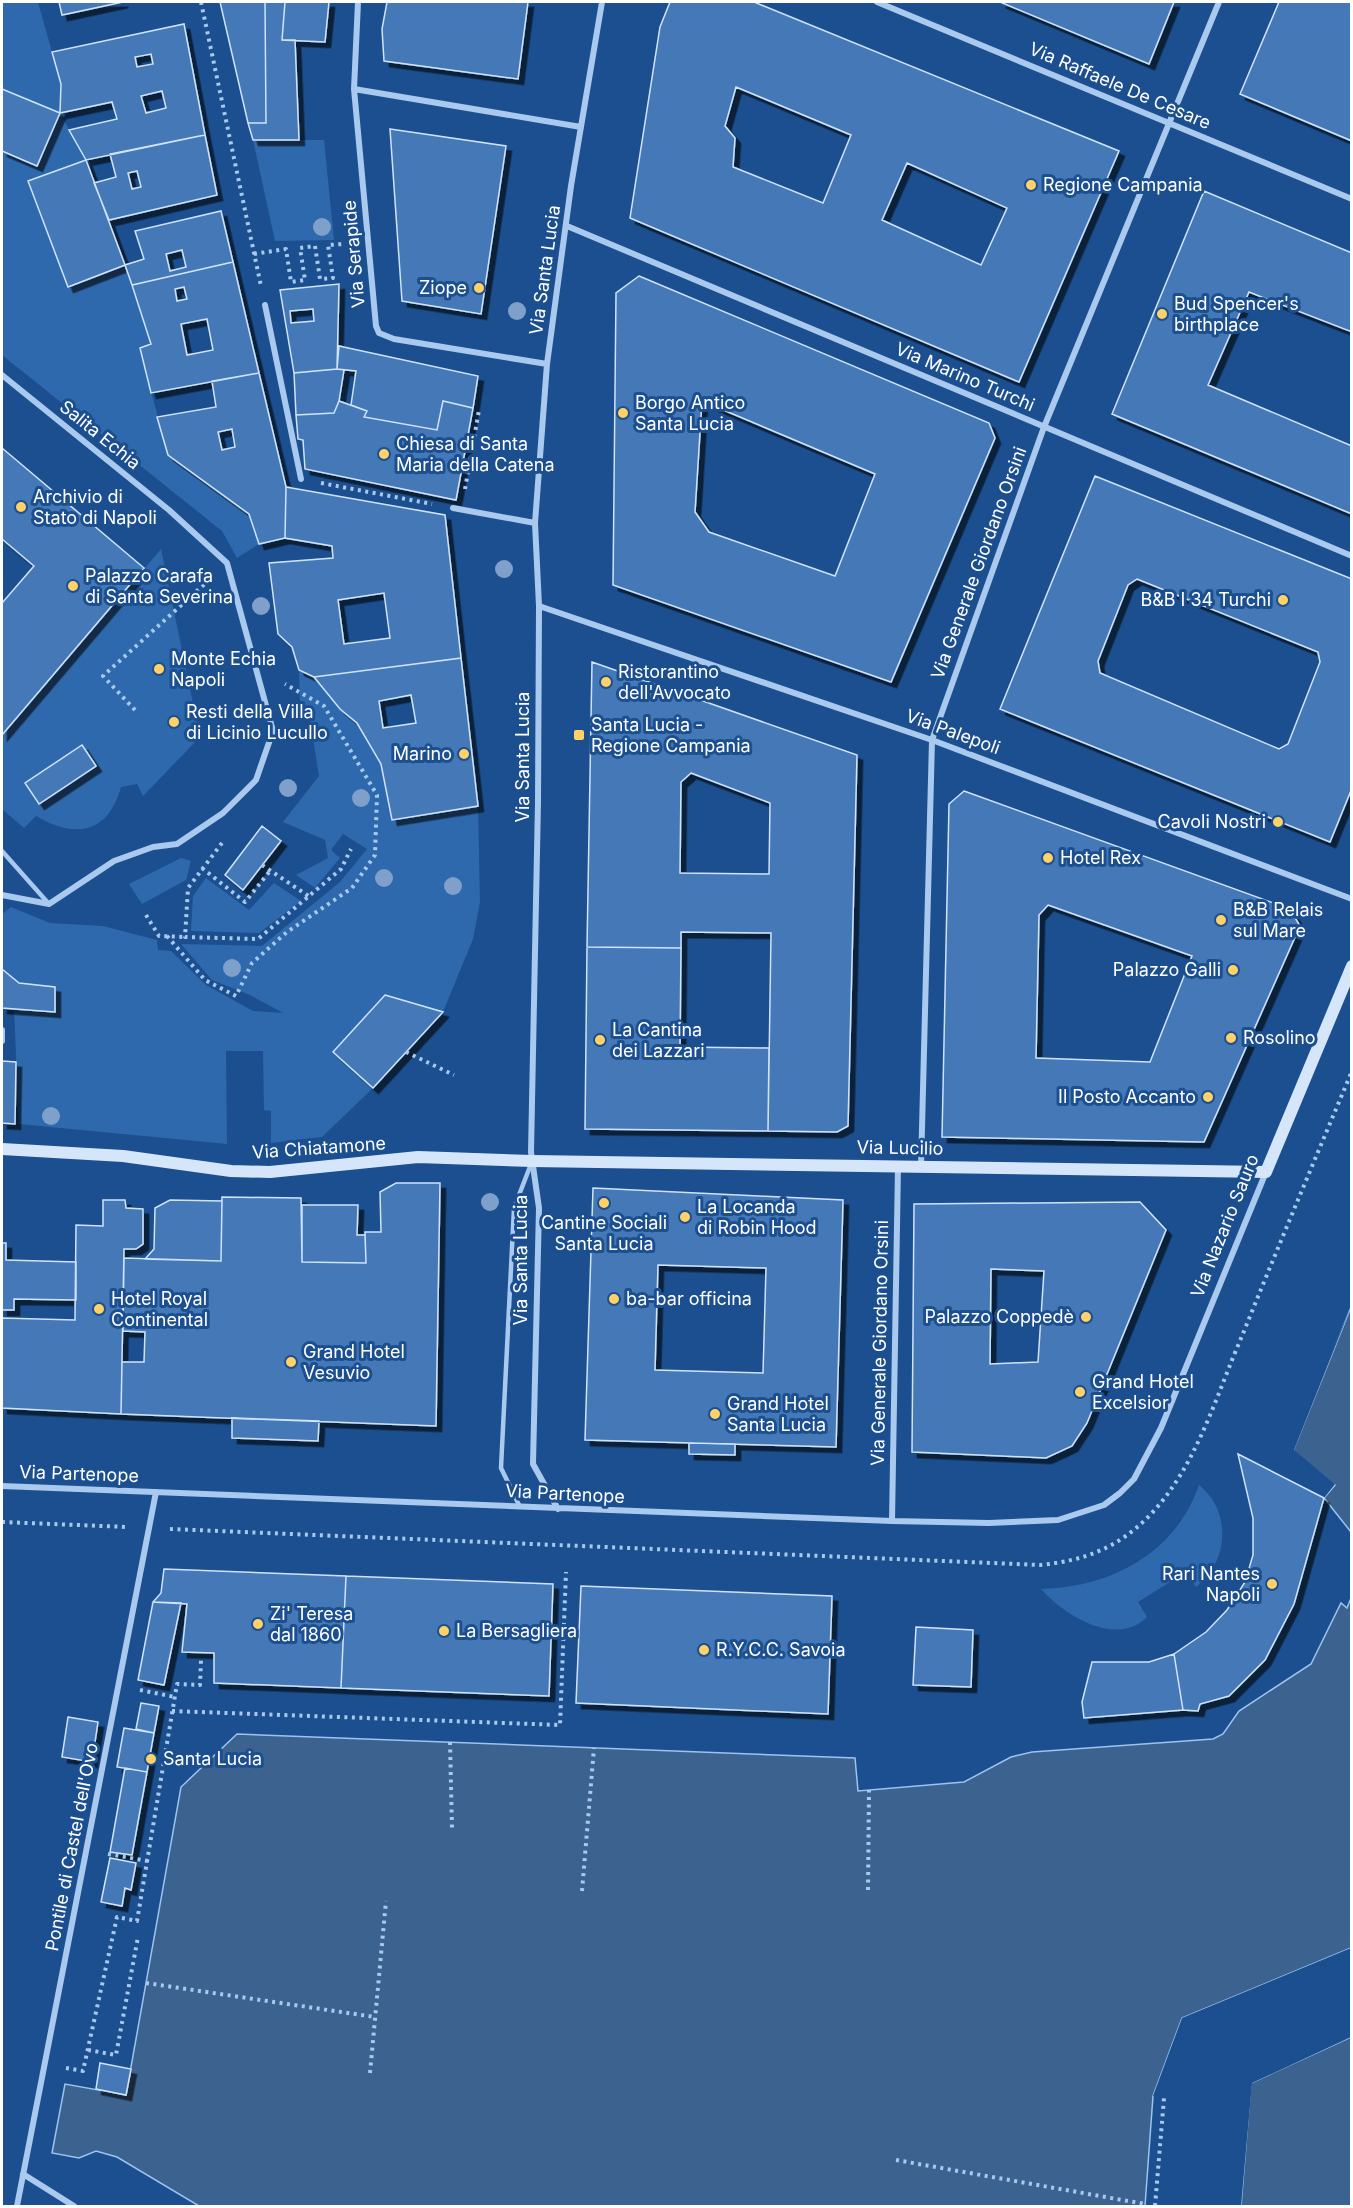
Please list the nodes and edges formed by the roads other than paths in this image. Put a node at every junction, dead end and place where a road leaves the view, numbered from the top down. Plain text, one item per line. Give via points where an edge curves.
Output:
1 (358, 2) edge
2 (602, 2) edge
3 (877, 2) edge
4 (1219, 2) edge
5 (354, 89) junction
6 (1169, 123) junction
7 (581, 127) junction
8 (1352, 199) edge
9 (567, 226) junction
10 (265, 305) road end
11 (547, 364) junction
12 (2, 375) edge
13 (1044, 427) junction
14 (301, 479) road end
15 (453, 508) road end
16 (535, 523) junction
17 (1352, 556) edge
18 (539, 606) junction
19 (932, 740) junction
20 (2, 851) edge
21 (2, 895) edge
22 (1352, 899) edge
23 (50, 904) junction
24 (1352, 966) edge
25 (2, 1030) edge
26 (2, 1041) edge
27 (2, 1149) edge
28 (532, 1161) junction
29 (898, 1166) junction
30 (921, 1167) junction
31 (1266, 1172) junction
32 (2, 1486) edge
33 (156, 1492) junction
34 (1120, 1493) joint
35 (520, 1507) junction
36 (558, 1509) junction
37 (892, 1521) junction
38 (23, 2174) junction
39 (17, 2206) edge
40 (74, 2206) edge

1 - 5 street, Via Serapide
2 - 7 street, Via Santa Lucia
3 - 6 street, Via Raffaele De Cesare
4 - 6 street, Via Generale Giordano Orsini
5 - 7 street
5 - 11 street, Via Serapide via 379,333 394,339
6 - 8 street, Via Raffaele De Cesare
6 - 13 street, Via Generale Giordano Orsini
7 - 9 street, Via Santa Lucia
9 - 11 street, Via Santa Lucia
9 - 13 street, Via Marino Turchi
10 - 14 street
11 - 16 street, Via Santa Lucia
12 - 23 street, Salita Echia via 169,510 227,563 273,731 256,780 223,813 177,844 153,847 114,861
13 - 17 street, Via Marino Turchi
13 - 19 street, Via Generale Giordano Orsini
15 - 16 street
16 - 18 street, Via Santa Lucia
18 - 19 street, Via Palepoli
18 - 28 street, Via Santa Lucia
19 - 22 street, Via Palepoli
19 - 30 street, Via Generale Giordano Orsini
20 - 23 lane
21 - 23 street
24 - 31 street, Via Nazario Sauro
25 - 26 street
27 - 28 street, Via Chiatamone via 123,1156 231,1171 270,1172 418,1157
28 - 29 street, Via Lucilio
28 - 35 lane via 514,1208 501,1468
28 - 36 street, Via Santa Lucia via 539,1208 533,1464
29 - 30 street, Via Lucilio
29 - 37 street, Via Generale Giordano Orsini
30 - 31 street, Via Lucilio
31 - 34 street, Via Nazario Sauro via 1161,1428 1134,1479
32 - 33 street, Via Partenope
33 - 35 street, Via Partenope
33 - 38 street, Pontile di Castel dell'Ovo
34 - 37 street, Via Partenope via 1104,1505 1058,1520
35 - 36 street, Via Partenope
36 - 37 street, Via Partenope
38 - 39 street, Pontile di Castel dell'Ovo
38 - 40 street

